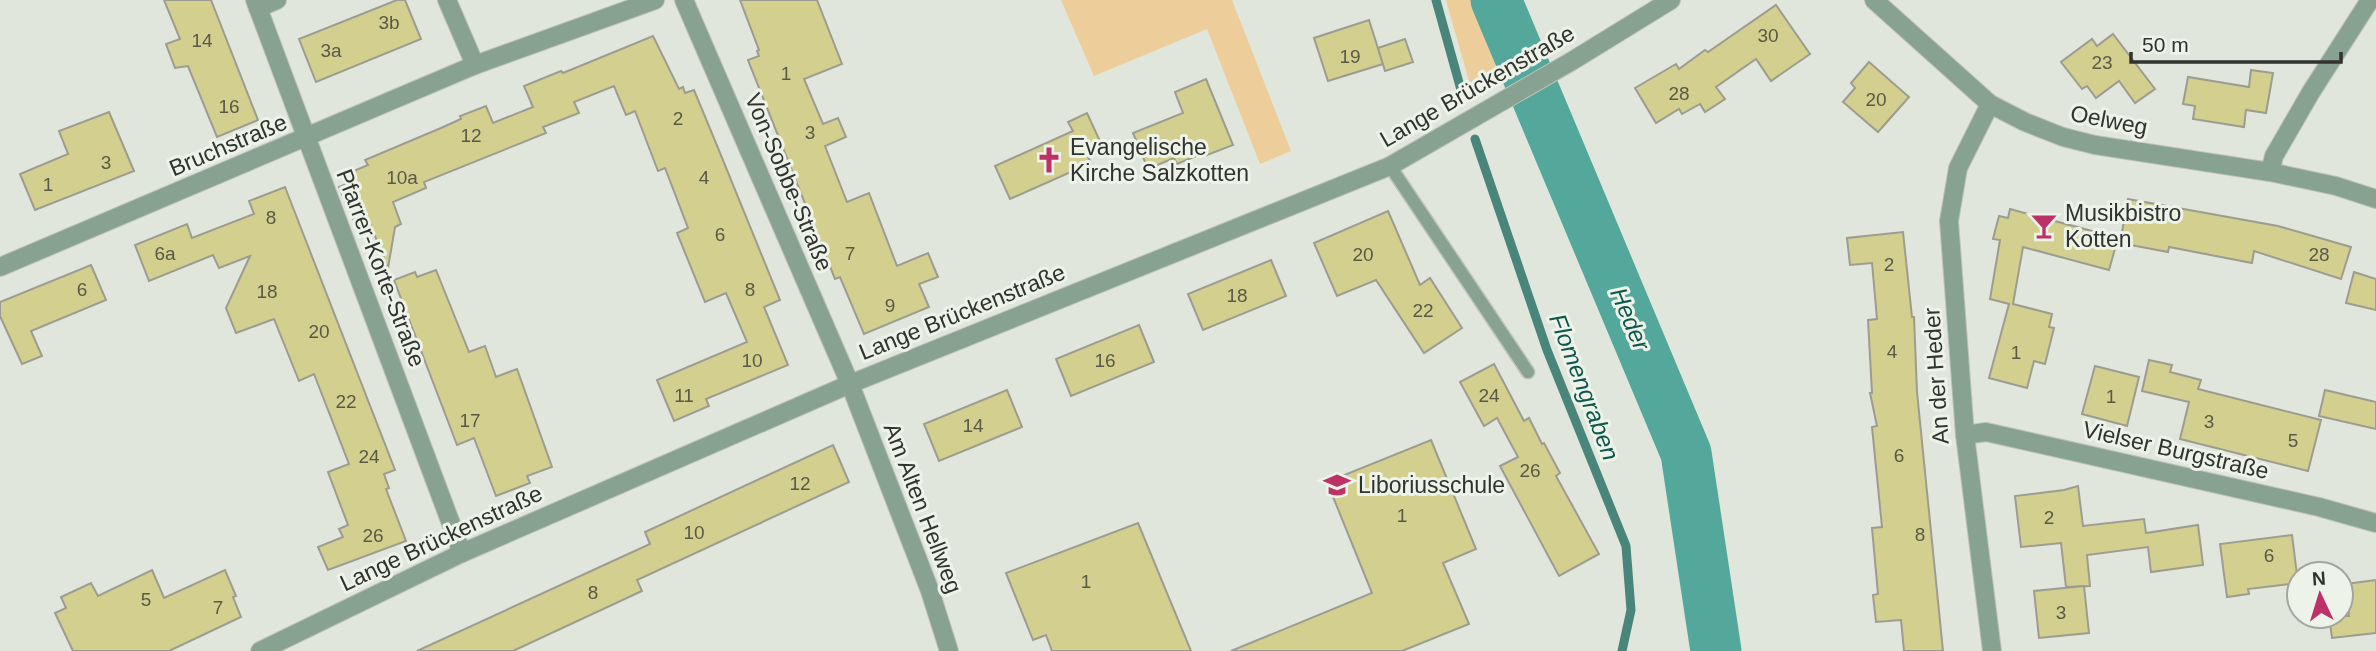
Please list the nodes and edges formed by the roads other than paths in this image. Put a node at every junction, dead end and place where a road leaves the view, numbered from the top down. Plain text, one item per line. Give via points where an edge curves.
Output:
1 (277, 0) edge
2 (447, 0) edge
3 (654, 0) edge
4 (684, 0) edge
5 (1671, 0) edge
6 (1874, 0) edge
7 (2370, 0) edge
8 (256, 4) edge
9 (475, 65) junction
10 (1990, 104) junction
11 (306, 138) junction
12 (1390, 166) junction
13 (2270, 172) junction
14 (2376, 199) edge
15 (0, 267) edge
16 (1528, 373) dead end
17 (850, 384) junction
18 (1965, 435) junction
19 (2376, 523) edge
20 (462, 553) junction
21 (260, 651) edge
22 (949, 651) edge
23 (1992, 651) edge

1 - 8 street
2 - 9 street
3 - 9 street, Bruchstraße
4 - 17 street, Von-Sobbe-Straße
5 - 12 street, Lange Brückenstraße
6 - 10 street, Oelweg
7 - 13 street via 2311,92 2274,156
8 - 11 street, Pfarrer-Korte-Straße
9 - 11 street, Bruchstraße
10 - 13 street, Oelweg via 2063,138
10 - 18 street, An der Heder via 1958,168 1949,221
11 - 15 street, Bruchstraße
11 - 20 street, Pfarrer-Korte-Straße
12 - 16 lane
12 - 17 street, Lange Brückenstraße
13 - 14 street, Oelweg
17 - 20 street, Lange Brückenstraße
17 - 22 street, Am Alten Hellweg
18 - 19 street, Vielser Burgstraße via 1986,432
18 - 23 street, An der Heder
20 - 21 street, Lange Brückenstraße

